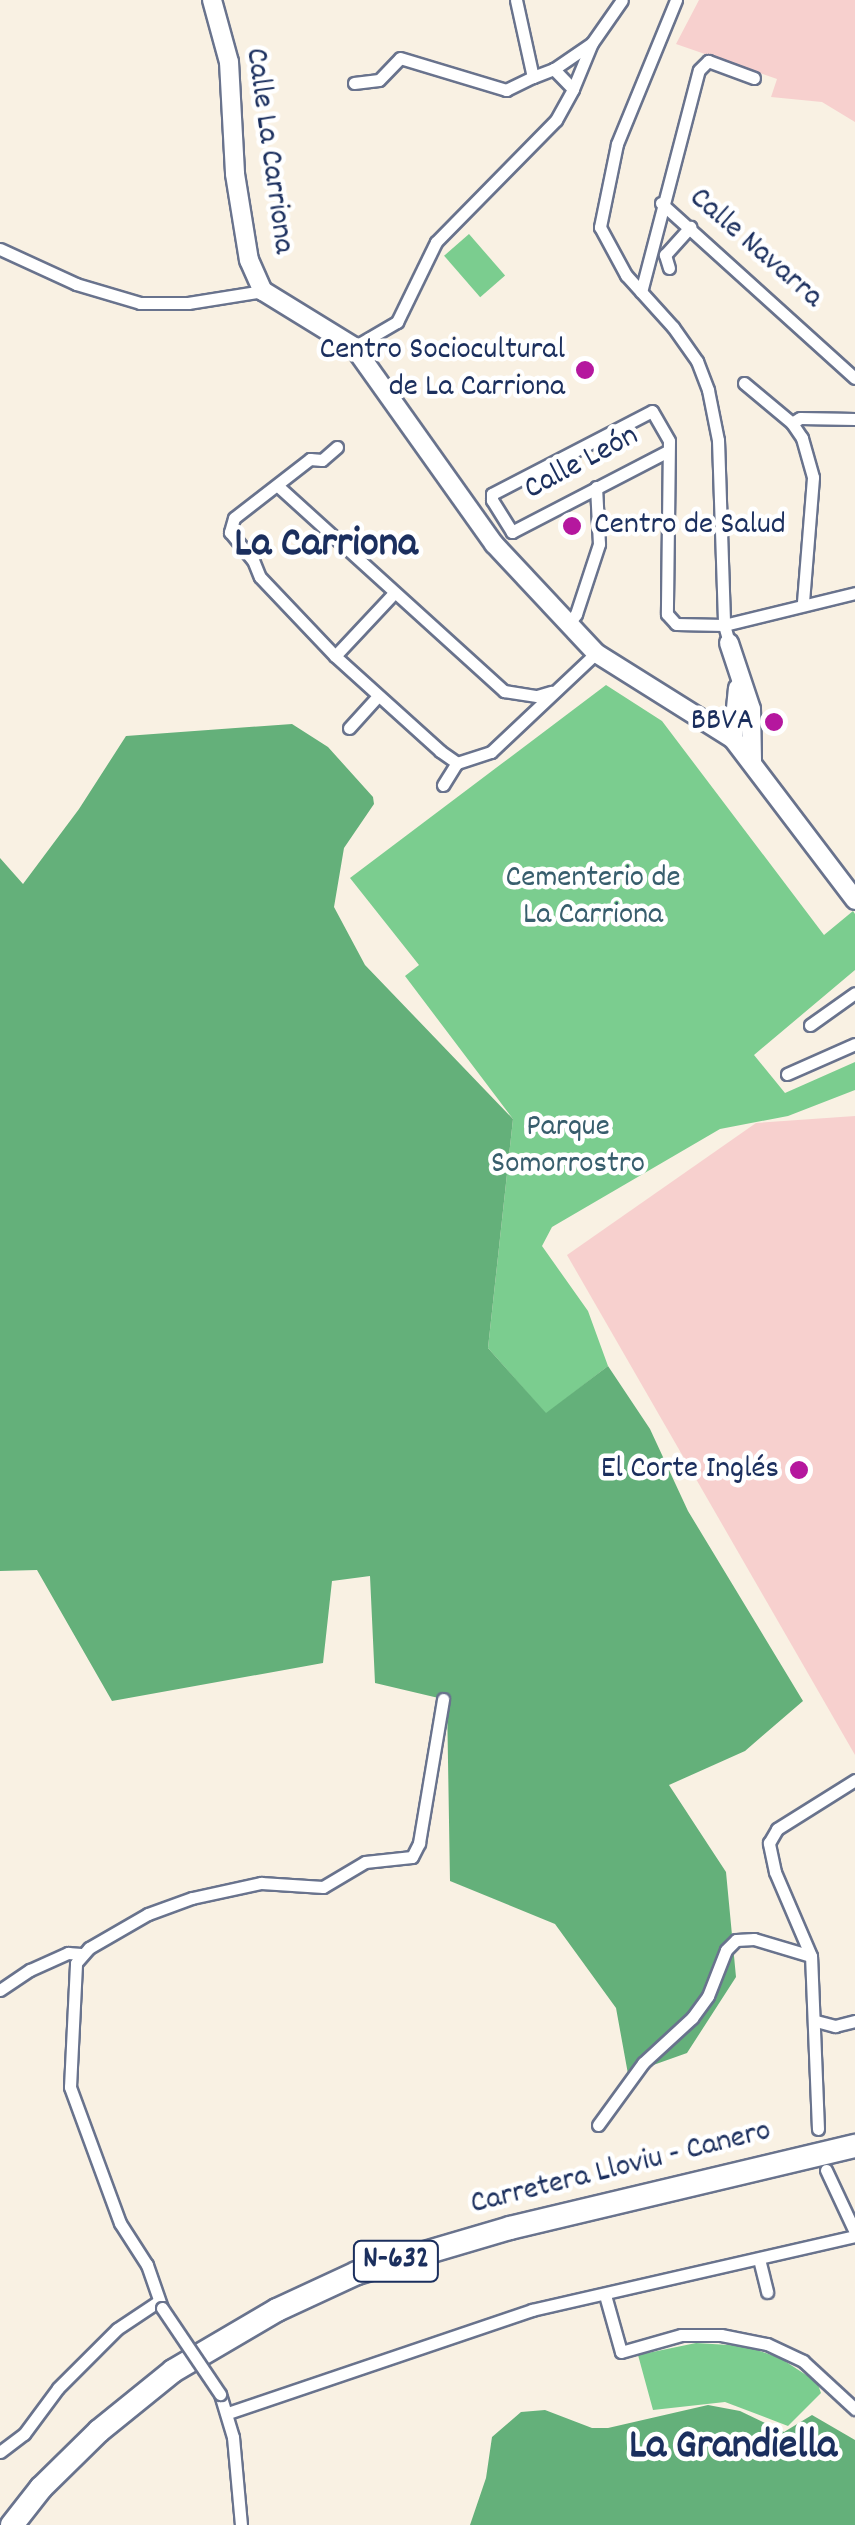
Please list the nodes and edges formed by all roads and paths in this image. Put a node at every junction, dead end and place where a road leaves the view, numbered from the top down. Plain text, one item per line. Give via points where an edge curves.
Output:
1 (212, 0) edge
2 (516, 0) edge
3 (622, 0) edge
4 (676, 0) edge
5 (592, 43) junction
6 (554, 69) junction
7 (533, 76) junction
8 (754, 78) dead end
9 (354, 83) dead end
10 (573, 89) junction
11 (661, 204) junction
12 (690, 227) junction
13 (0, 248) edge
14 (669, 268) dead end
15 (264, 291) junction
16 (640, 292) junction
17 (354, 348) junction
18 (855, 378) edge
19 (744, 384) dead end
20 (855, 419) edge
21 (792, 423) junction
22 (338, 447) dead end
23 (668, 450) junction
24 (278, 487) junction
25 (596, 487) junction
26 (512, 532) junction
27 (494, 544) junction
28 (394, 592) junction
29 (855, 593) edge
30 (803, 602) junction
31 (568, 625) junction
32 (726, 634) junction
33 (596, 653) junction
34 (335, 656) junction
35 (554, 691) junction
36 (378, 696) junction
37 (349, 728) dead end
38 (733, 739) junction
39 (752, 761) junction
40 (457, 762) junction
41 (443, 785) dead end
42 (855, 900) edge
43 (855, 993) edge
44 (810, 1025) dead end
45 (855, 1044) edge
46 (787, 1074) dead end
47 (443, 1699) dead end
48 (855, 1780) edge
49 (81, 1954) junction
50 (811, 1956) junction
51 (0, 1990) edge
52 (855, 2021) edge
53 (816, 2022) junction
54 (598, 2125) dead end
55 (818, 2130) dead end
56 (855, 2146) edge
57 (826, 2170) dead end
58 (855, 2234) edge
59 (759, 2259) junction
60 (767, 2292) dead end
61 (605, 2295) junction
62 (160, 2304) junction
63 (855, 2410) edge
64 (228, 2412) junction
65 (0, 2452) edge
66 (12, 2525) edge
67 (240, 2525) edge

1 - 15 main road, Calle La Carriona via 229,62 234,174 249,260
2 - 7 street
3 - 5 street
4 - 16 street via 617,144 600,227
5 - 6 street
5 - 10 street
6 - 7 street
6 - 10 street
7 - 9 street via 506,90 400,58 379,80
8 - 11 street via 708,61 699,70
10 - 17 street via 556,120 436,242 397,322
11 - 12 street, Calle Navarra
11 - 16 street
12 - 14 street via 665,255
12 - 18 street, Calle Navarra
13 - 15 street via 76,284 140,303
15 - 17 main road, Calle La Carriona
16 - 32 street via 697,361 714,413
17 - 27 main road, Calle La Carriona
19 - 21 street
20 - 21 street
21 - 30 street via 813,477
22 - 24 street via 322,460 310,459
23 - 25 street, Calle León
23 - 26 street, Calle León via 656,413 646,413 492,494
23 - 32 street via 667,614 676,624
24 - 28 street
24 - 34 street via 234,518 230,532 260,577
25 - 26 street, Calle León
25 - 31 street via 599,544
26 - 27 street
27 - 31 main road, Calle La Carriona
28 - 34 street
28 - 35 street via 504,692
29 - 30 street
30 - 32 street
31 - 33 main road, Calle La Carriona
32 - 38 main road via 740,700
32 - 39 main road via 751,710
33 - 35 street
33 - 38 main road, Calle La Carriona
34 - 36 street
35 - 40 street via 491,752
36 - 37 street
36 - 40 street
38 - 39 main road, Calle La Carriona
39 - 42 main road, Calle La Carriona
40 - 41 street
43 - 44 street
45 - 46 street
47 - 49 street via 412,1856 365,1862 323,1887 261,1884 192,1898 148,1914
48 - 50 street via 776,1829 769,1843 774,1872
49 - 51 street via 42,1964
49 - 62 street via 72,1997 70,2086 120,2224
50 - 53 street
50 - 54 street via 754,1938 736,1940 692,2018 643,2063
52 - 53 street
53 - 55 street
56 - 66 highway, Carretera Lloviu - Canero / N-632 via 510,2228 357,2273 173,2371 99,2430
57 - 58 street
58 - 59 street
59 - 60 street
59 - 61 street
61 - 63 street via 621,2352 681,2335 766,2344 803,2361
61 - 64 street via 466,2330
62 - 64 street, bridge
62 - 65 street via 117,2329
64 - 67 street

